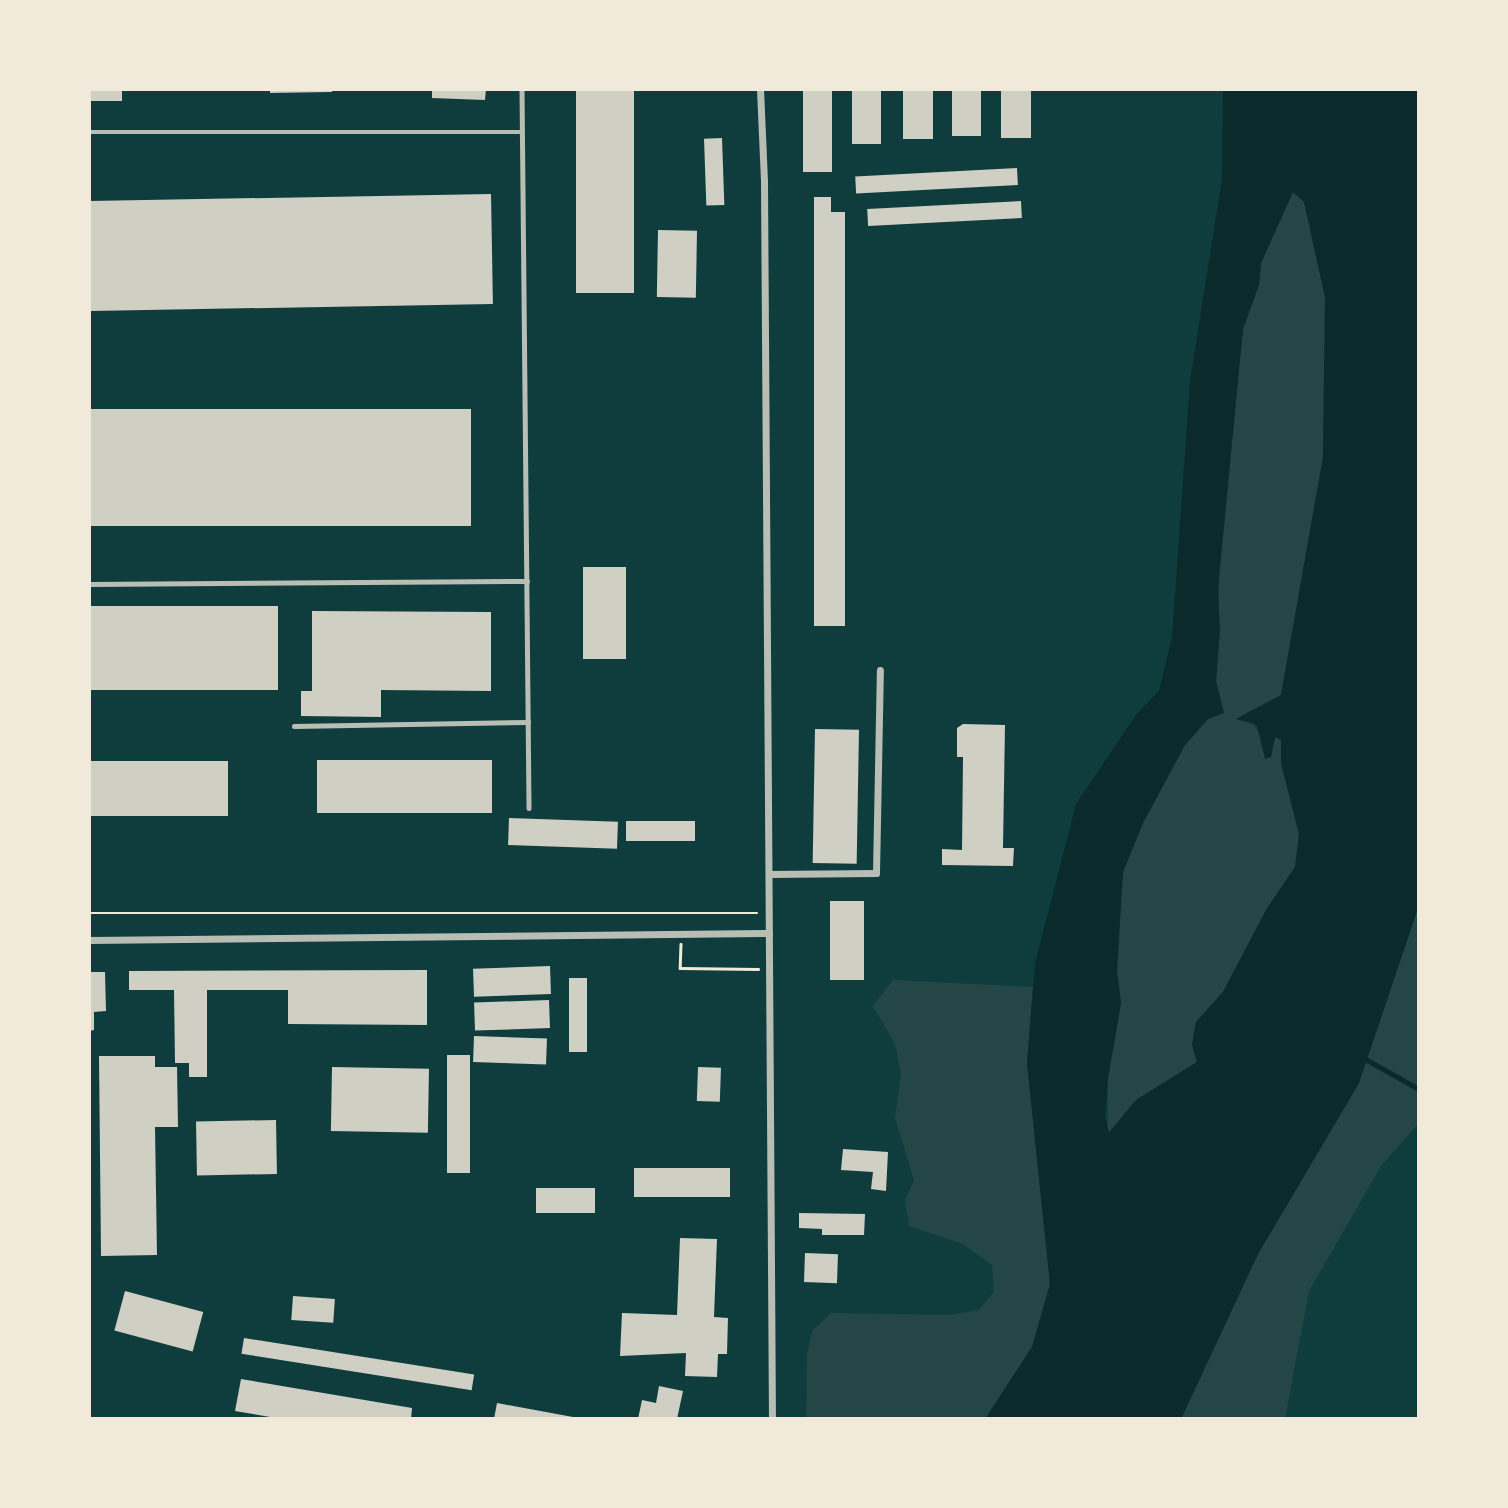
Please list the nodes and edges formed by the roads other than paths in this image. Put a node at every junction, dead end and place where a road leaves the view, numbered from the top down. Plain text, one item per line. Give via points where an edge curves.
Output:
1 (522, 89) edge
2 (760, 89) edge
3 (89, 132) edge
4 (522, 132) junction
5 (527, 581) junction
6 (89, 584) edge
7 (880, 670) dead end
8 (528, 722) junction
9 (294, 726) dead end
10 (529, 808) dead end
11 (769, 874) junction
12 (769, 933) junction
13 (89, 940) edge
14 (772, 1419) edge

1 - 4 lane
2 - 11 street
3 - 4 lane
4 - 5 lane
5 - 6 lane
5 - 8 lane
7 - 11 street via 876,873
8 - 9 lane
8 - 10 lane
11 - 12 street
12 - 13 street
12 - 14 street

